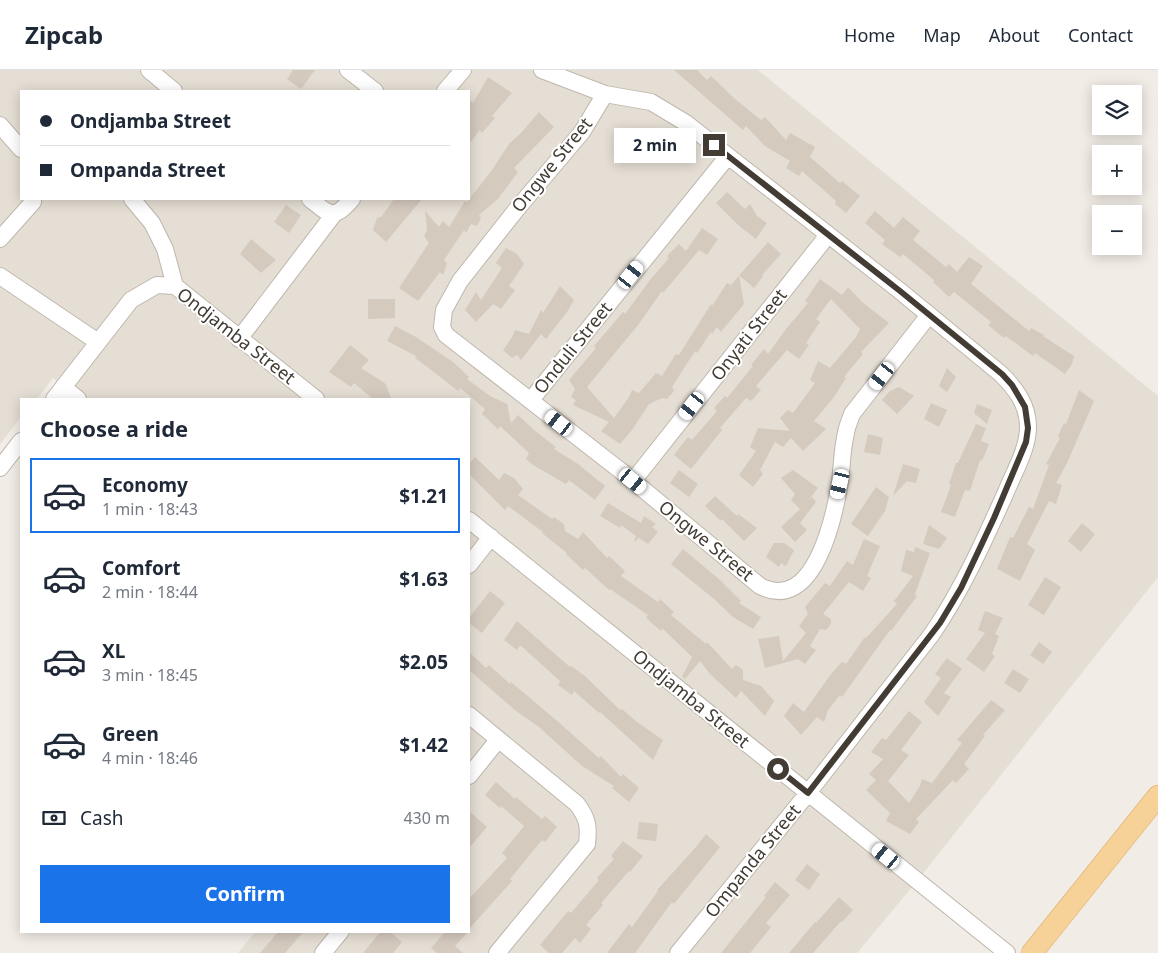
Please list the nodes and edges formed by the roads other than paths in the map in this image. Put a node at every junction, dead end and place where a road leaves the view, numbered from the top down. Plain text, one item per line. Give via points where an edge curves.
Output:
1 (149, 70) edge
2 (348, 70) edge
3 (463, 70) edge
4 (542, 70) edge
5 (173, 90) edge
6 (374, 90) edge
7 (446, 90) edge
8 (605, 94) junction
9 (0, 125) edge
10 (20, 148) edge
11 (728, 156) junction
12 (34, 200) edge
13 (133, 200) edge
14 (311, 200) edge
15 (351, 200) edge
16 (334, 214) junction
17 (828, 235) junction
18 (0, 239) edge
19 (0, 276) edge
20 (175, 286) junction
21 (929, 315) junction
22 (240, 339) junction
23 (98, 342) junction
24 (58, 393) edge
25 (75, 398) edge
26 (315, 398) edge
27 (531, 400) junction
28 (20, 442) edge
29 (0, 468) edge
30 (633, 481) junction
31 (470, 521) edge
32 (491, 538) junction
33 (470, 564) edge
34 (470, 716) edge
35 (498, 740) junction
36 (470, 775) edge
37 (808, 793) junction
38 (1158, 796) edge
39 (339, 933) edge
40 (323, 953) edge
41 (497, 953) edge
42 (678, 953) edge
43 (1006, 953) edge
44 (1032, 953) edge

1 - 5 street
2 - 6 street
3 - 7 street
4 - 8 street, Ompanda Street
8 - 11 street, Ompanda Street via 658,105
8 - 27 street, Ongwe Street via 582,132 460,281 444,310 442,327 446,335
9 - 10 street
11 - 17 street, Ompanda Street
11 - 27 street, Onduli Street
12 - 18 street
13 - 20 street via 152,223 165,250
14 - 16 street
15 - 16 street via 342,211
16 - 22 street
17 - 21 street, Ompanda Street
17 - 30 street, Onyati Street
19 - 23 street
20 - 22 street, Ondjamba Street
20 - 23 street, Ondjamba Street via 157,285 131,300
21 - 30 street, Ongwe Street via 852,414 846,432 840,484 820,557 798,585 789,590 768,590 760,586
21 - 37 street, Ompanda Street via 1012,385 1025,407 1026,442 994,518 947,612
22 - 26 street, Ondjamba Street
23 - 24 street, Ondjamba Street
24 - 25 street
27 - 30 street, Ongwe Street
28 - 29 street
31 - 32 street, Ondjamba Street
32 - 33 street
32 - 37 street, Ondjamba Street
34 - 35 street
35 - 36 street
35 - 41 street via 576,804 585,815 589,829 587,844
37 - 42 street, Ompanda Street
37 - 43 street, Ondjamba Street
38 - 44 main road
39 - 40 street

